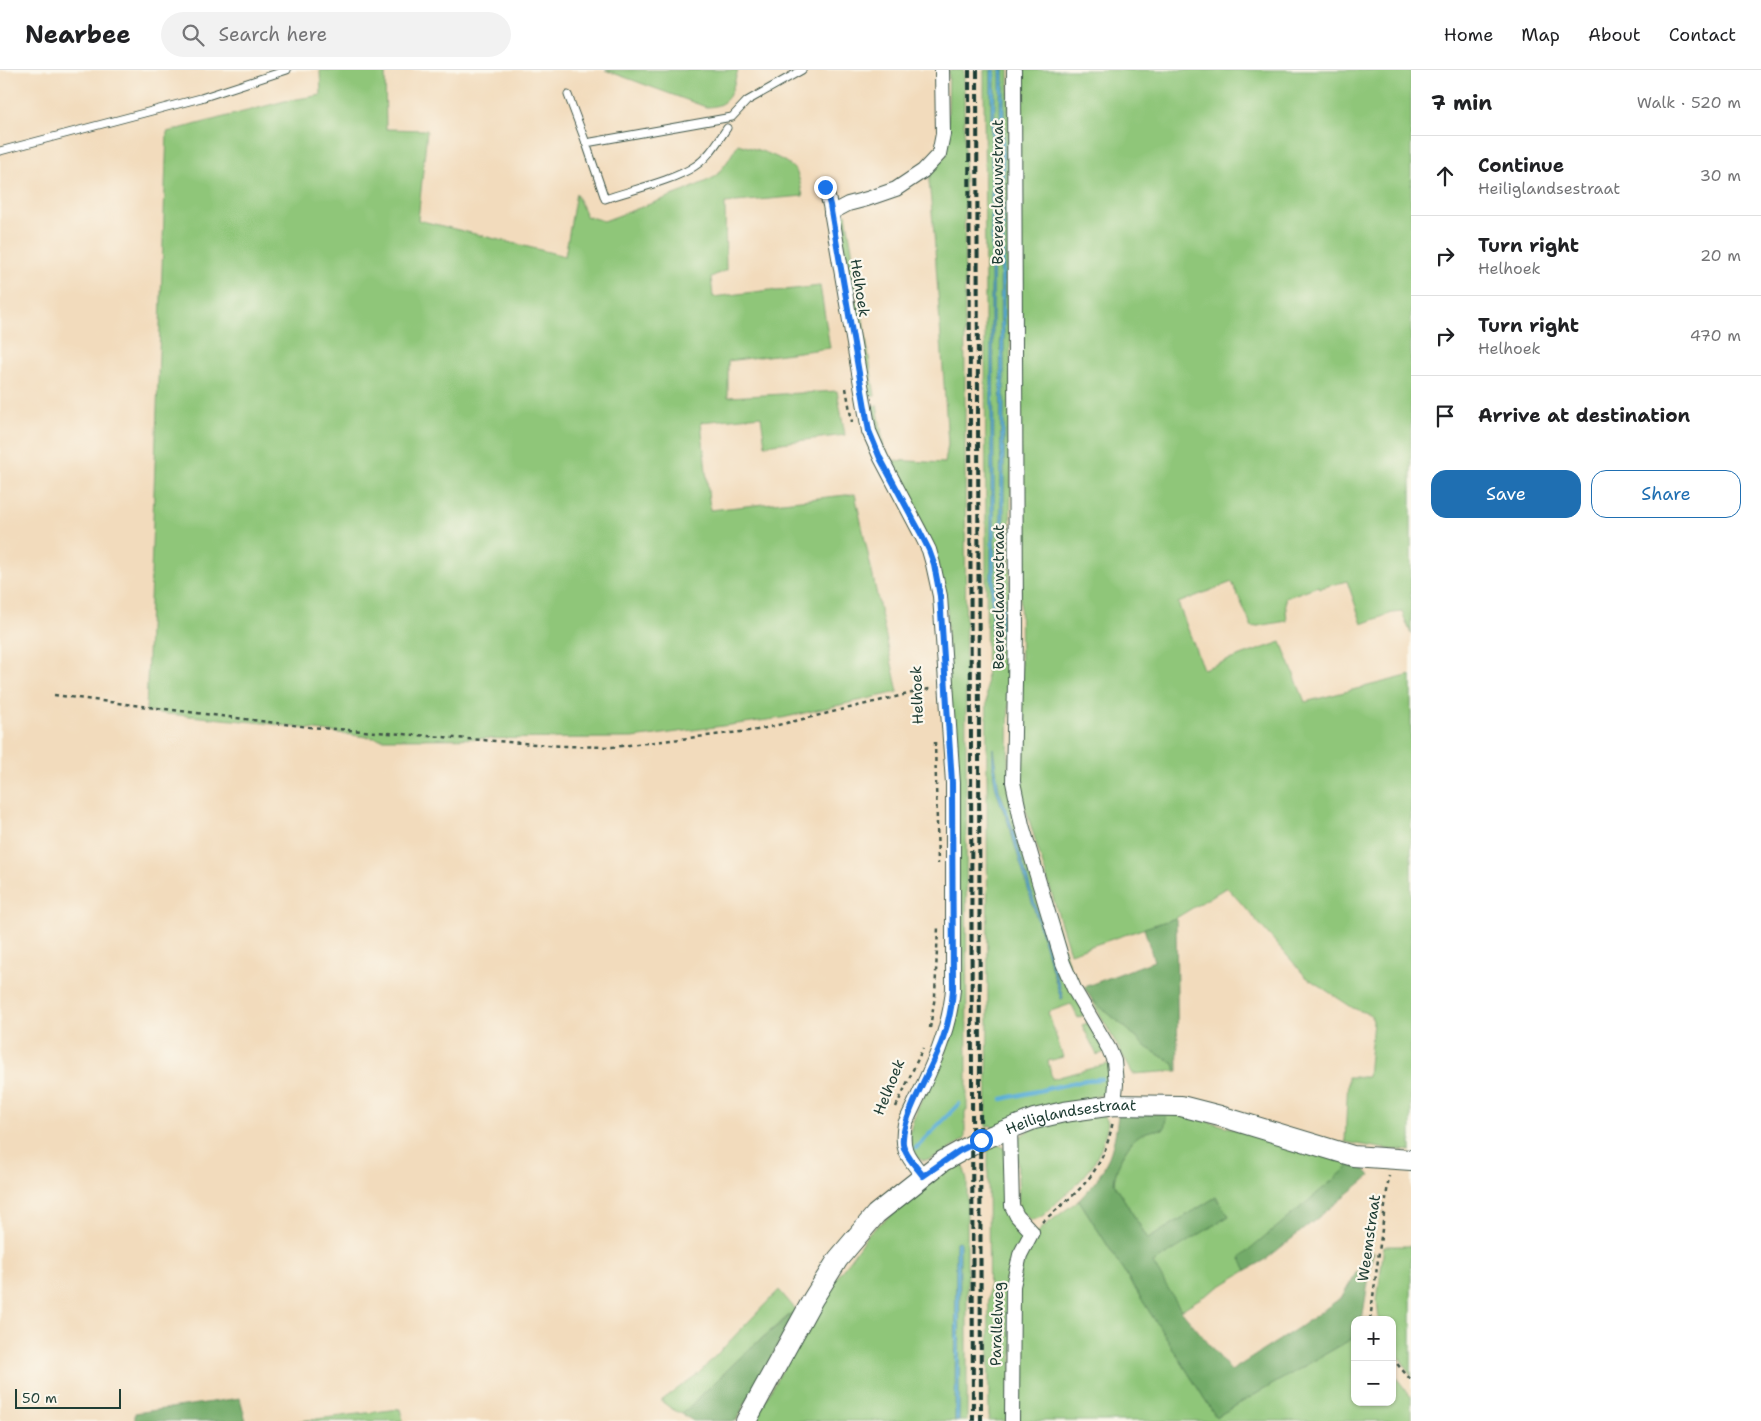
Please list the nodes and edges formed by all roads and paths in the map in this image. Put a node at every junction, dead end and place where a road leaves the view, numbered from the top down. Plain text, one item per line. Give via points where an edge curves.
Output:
1 (287, 70) edge
2 (802, 70) edge
3 (942, 70) edge
4 (1014, 70) edge
5 (568, 95) dead end
6 (727, 128) dead end
7 (586, 143) junction
8 (0, 151) edge
9 (825, 187) dead end
10 (831, 213) junction
11 (845, 381) dead end
12 (853, 425) dead end
13 (940, 686) junction
14 (54, 695) dead end
15 (934, 696) dead end
16 (935, 741) dead end
17 (938, 871) dead end
18 (938, 918) dead end
19 (927, 1036) dead end
20 (925, 1043) dead end
21 (1114, 1105) junction
22 (895, 1111) dead end
23 (1010, 1128) junction
24 (1401, 1160) edge
25 (923, 1176) junction
26 (1032, 1232) junction
27 (1370, 1316) edge
28 (1395, 1361) edge
29 (1411, 1380) edge
30 (746, 1421) edge
31 (1012, 1421) edge

1 - 8 lane via 201,98
2 - 7 lane via 746,101 732,117
3 - 10 street via 944,134 939,154 923,172 896,188
4 - 21 street, Beerenclaauwstraat via 1016,632 1013,782 1022,825 1063,963 1114,1061
5 - 7 lane
6 - 7 lane via 696,166 605,199
9 - 10 street, Helhoek
10 - 13 street, Helhoek via 869,431 934,564 940,596
11 - 12 path
13 - 14 path via 757,730 612,747 309,727
13 - 15 path, Helhoek
13 - 25 street, Helhoek via 952,783 952,1004 943,1040 903,1135 906,1154
16 - 17 path, Helhoek
18 - 19 path via 935,996
20 - 22 path, Helhoek
21 - 23 street, Heiliglandsestraat via 1064,1112
21 - 24 street, Heiliglandsestraat via 1181,1106 1353,1156
21 - 26 path via 1107,1147 1095,1172
23 - 25 street, Heiliglandsestraat via 972,1143
23 - 26 street via 1012,1206
24 - 27 path, Weemstraat
25 - 30 street, Heiliglandsestraat via 876,1214 838,1258
26 - 31 street, Parallelweg via 1020,1255 1012,1286
28 - 29 path

